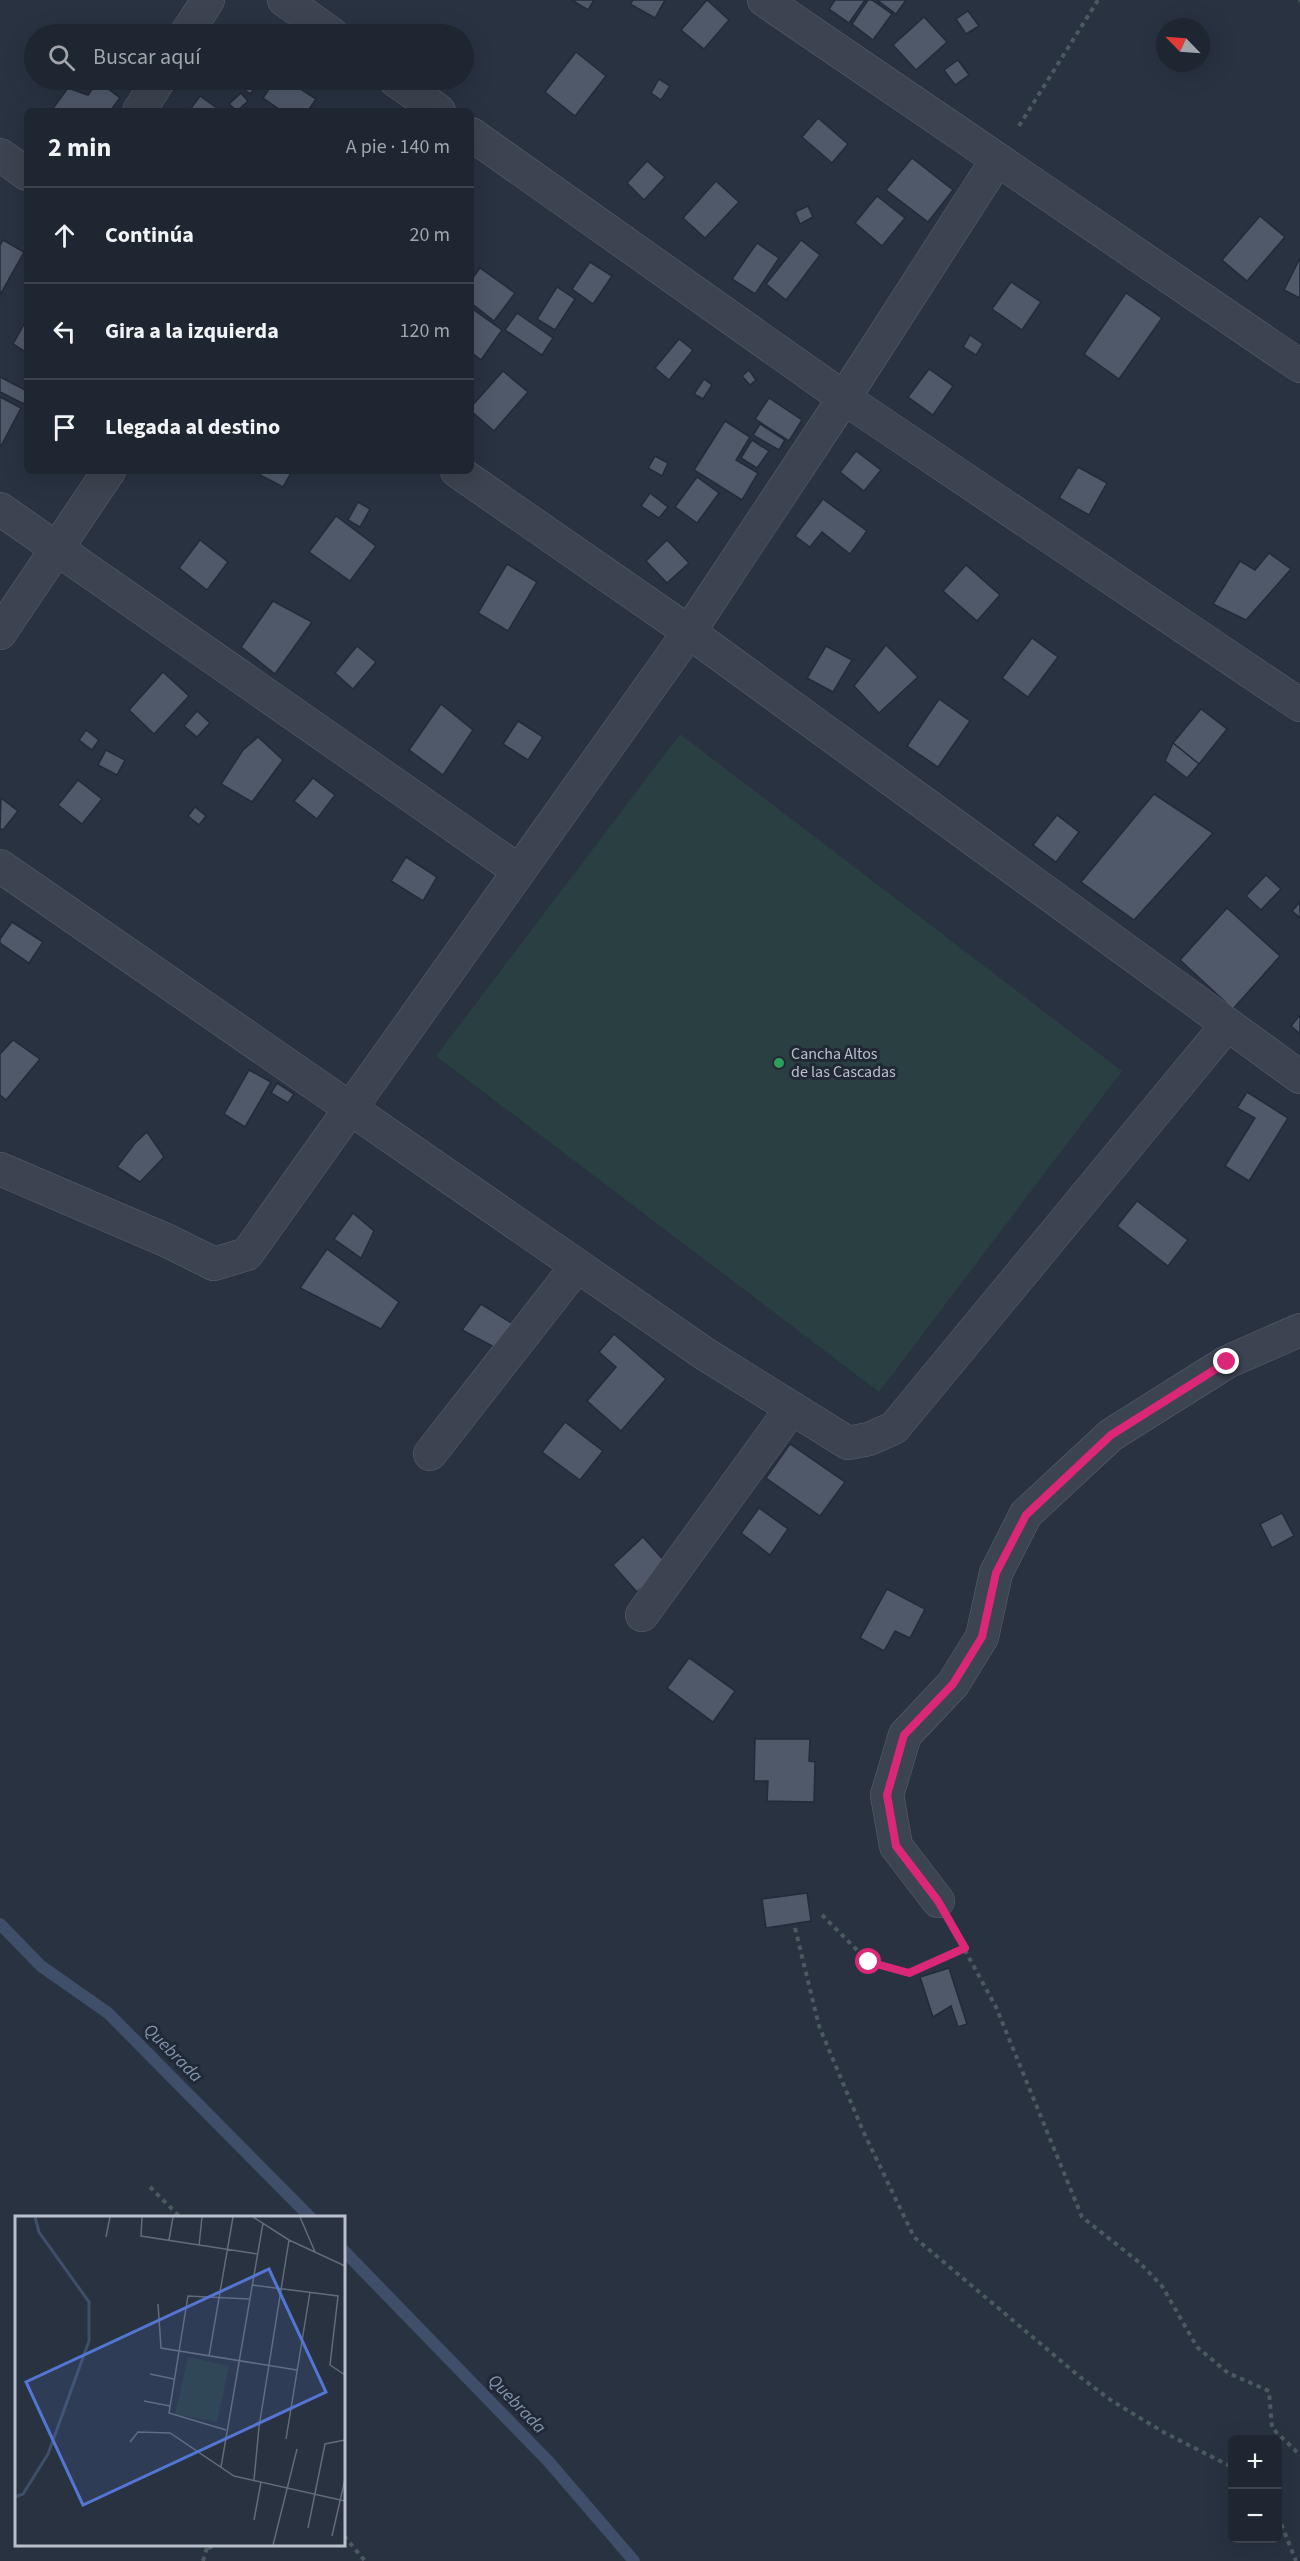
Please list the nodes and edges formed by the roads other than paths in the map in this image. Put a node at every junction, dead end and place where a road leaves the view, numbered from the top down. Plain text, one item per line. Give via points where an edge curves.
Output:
1 (208, 0) edge
2 (284, 0) edge
3 (764, 0) edge
4 (192, 24) edge
5 (318, 24) edge
6 (153, 90) edge
7 (409, 90) edge
8 (141, 108) edge
9 (435, 108) edge
10 (474, 136) edge
11 (0, 155) edge
12 (998, 160) junction
13 (24, 172) edge
14 (1300, 366) edge
15 (844, 398) junction
16 (107, 474) edge
17 (461, 474) edge
18 (0, 509) edge
19 (56, 549) junction
20 (689, 632) junction
21 (0, 633) edge
22 (1300, 705) edge
23 (0, 866) edge
24 (519, 871) junction
25 (1227, 1025) junction
26 (1300, 1077) edge
27 (349, 1109) junction
28 (0, 1169) edge
29 (577, 1266) junction
30 (1300, 1330) edge
31 (792, 1408) junction
32 (430, 1454) dead end
33 (642, 1615) dead end
34 (938, 1901) road end

1 - 4 street
2 - 5 street
3 - 12 street
6 - 8 street
7 - 9 street
10 - 15 street
11 - 13 street
12 - 14 street
12 - 15 street
15 - 20 street
15 - 22 street
16 - 19 street
17 - 20 street
18 - 19 street
19 - 21 street
19 - 24 street
20 - 24 street
20 - 25 street
23 - 27 street
24 - 27 street
25 - 26 street
25 - 31 street via 894,1428 848,1443
27 - 28 street via 247,1254 214,1264
27 - 29 street
29 - 31 street
29 - 32 street
30 - 34 street via 1227,1362 1111,1435 1026,1515 996,1573 982,1637 953,1684 904,1735 887,1795 896,1846
31 - 33 street

